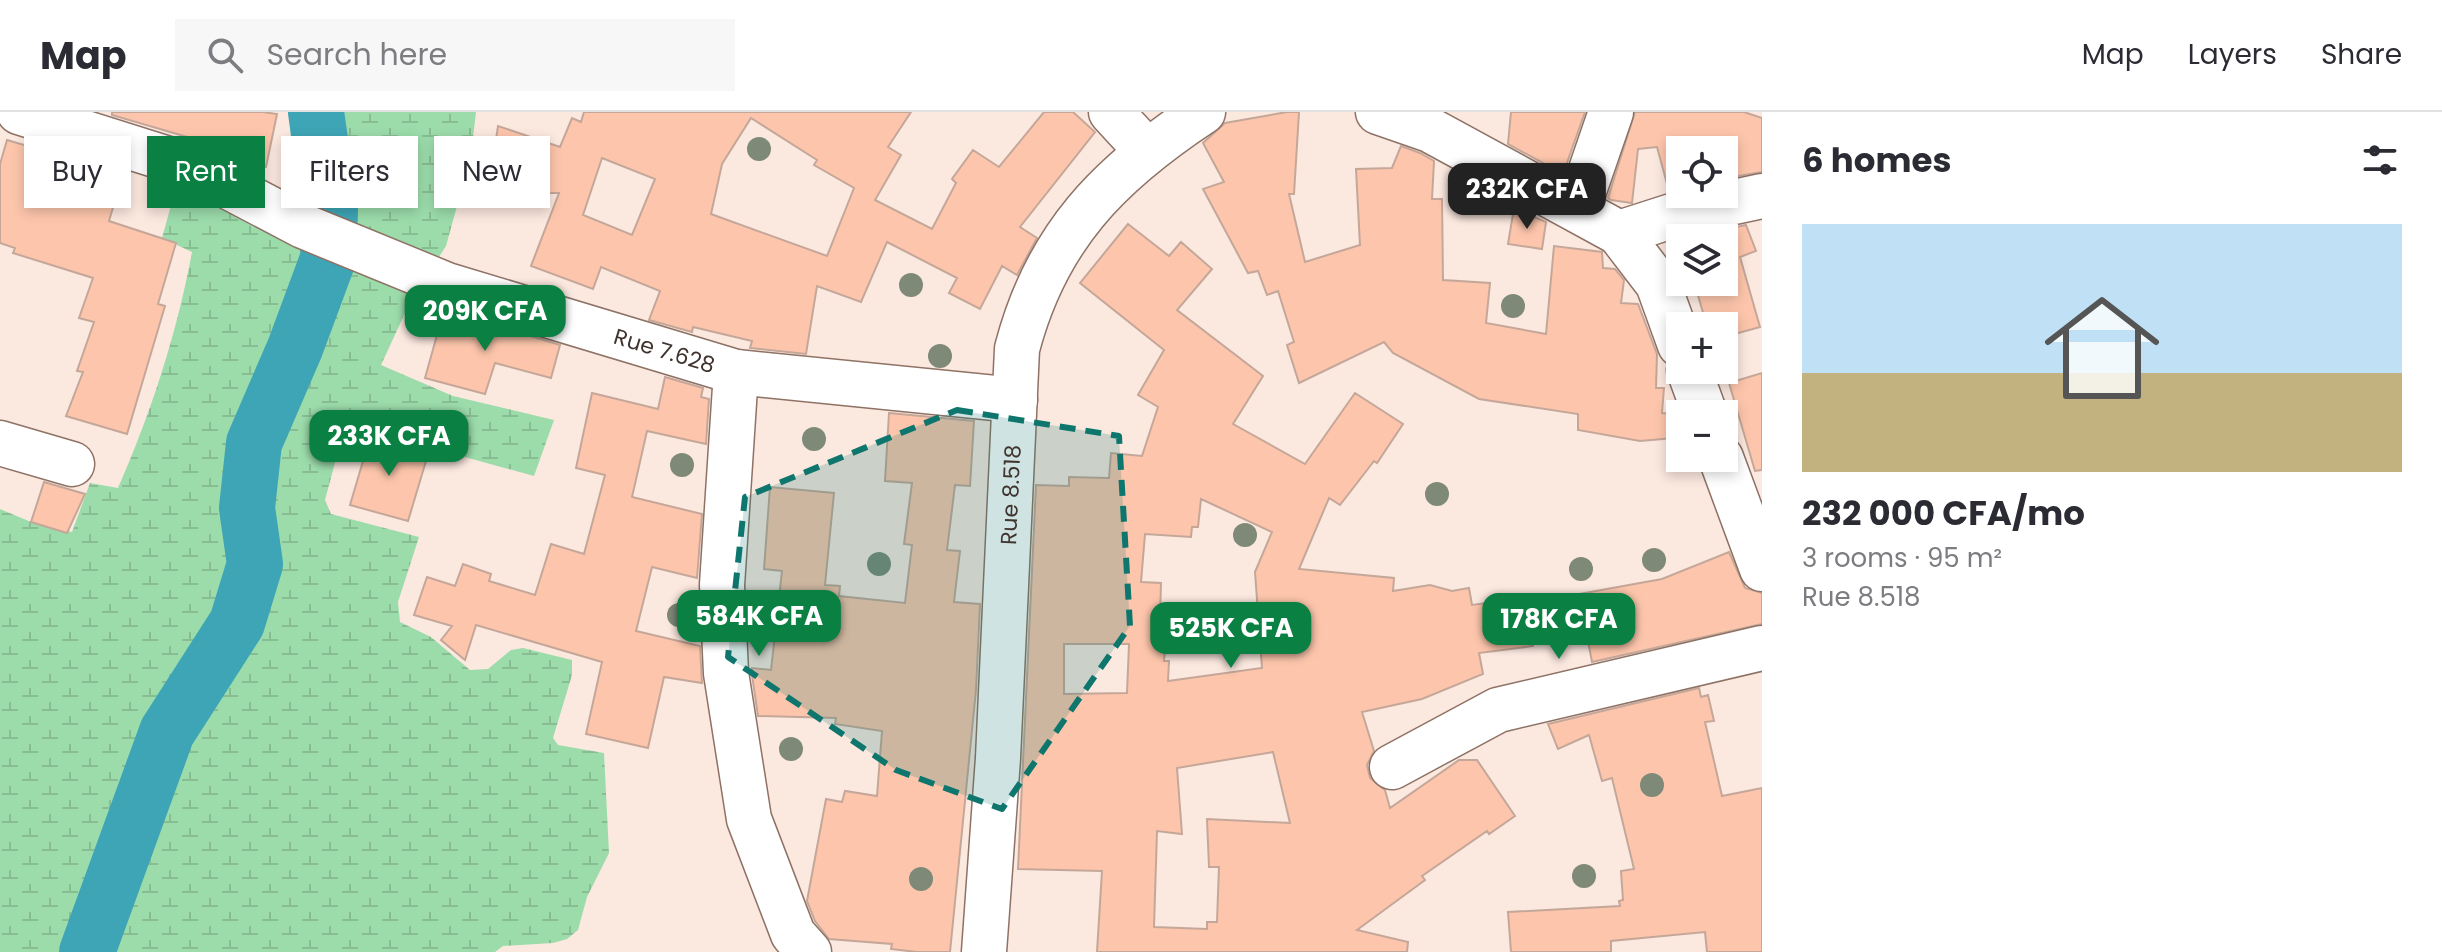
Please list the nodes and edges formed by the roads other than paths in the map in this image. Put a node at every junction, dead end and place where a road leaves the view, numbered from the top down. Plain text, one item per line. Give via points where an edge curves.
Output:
1 (19, 112) edge
2 (1111, 112) edge
3 (1203, 112) edge
4 (1378, 112) edge
5 (1611, 112) edge
6 (1146, 150) junction
7 (1762, 196) edge
8 (1578, 208) junction
9 (1619, 233) junction
10 (1668, 312) edge
11 (736, 372) junction
12 (1015, 400) junction
13 (0, 443) edge
14 (72, 464) dead end
15 (1726, 472) edge
16 (1762, 569) edge
17 (1762, 648) edge
18 (1392, 767) dead end
19 (809, 952) edge
20 (984, 952) edge

1 - 11 street, Rue 7.628 via 187,165 303,226 447,285
2 - 6 street
3 - 6 street, Rue 8.518
4 - 8 street via 1430,130
5 - 8 street
6 - 12 street, Rue 8.518 via 1077,221 1046,268 1028,306 1017,349
7 - 9 street
8 - 9 street
9 - 10 street via 1658,284
11 - 12 street, Rue 7.628
11 - 19 street via 722,585 726,673 749,819 793,934
12 - 20 street, Rue 8.518
13 - 14 street
15 - 16 street
17 - 18 street via 1498,710

